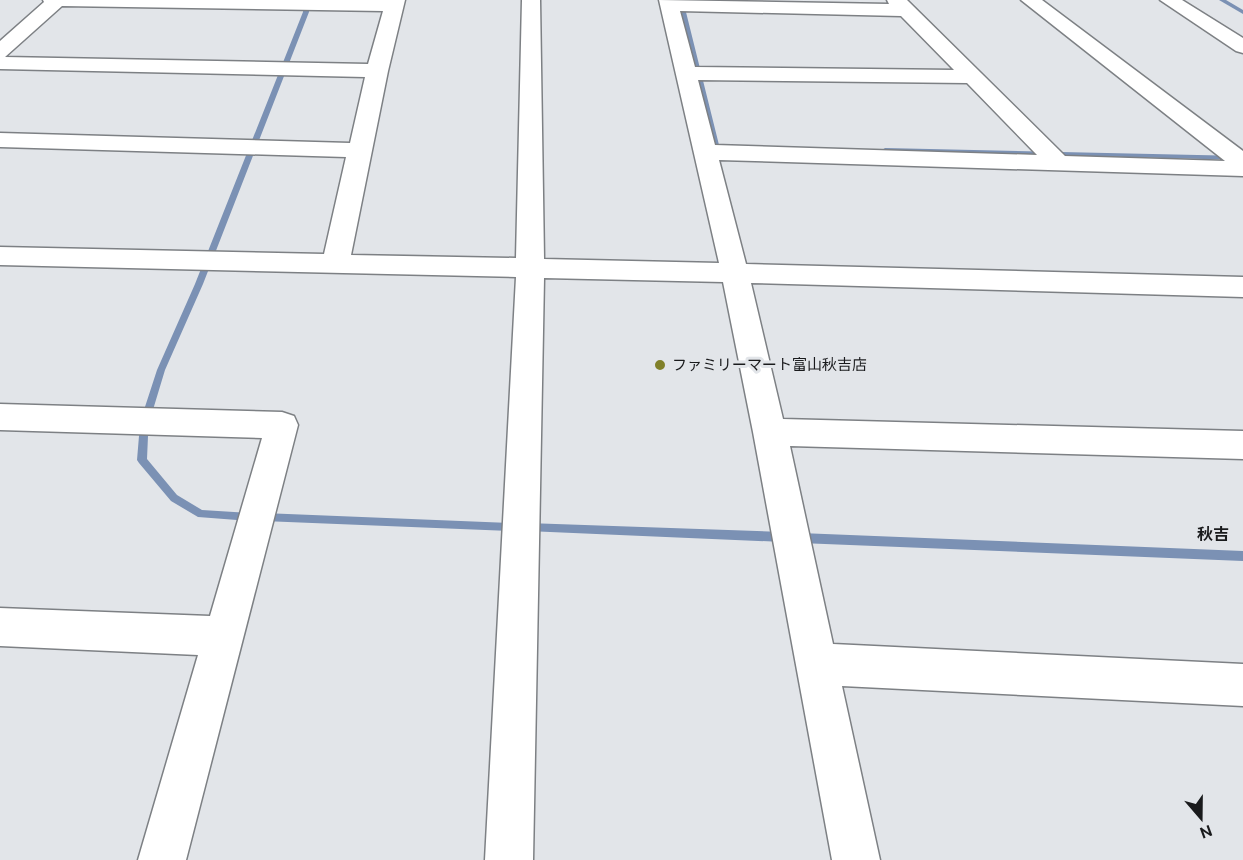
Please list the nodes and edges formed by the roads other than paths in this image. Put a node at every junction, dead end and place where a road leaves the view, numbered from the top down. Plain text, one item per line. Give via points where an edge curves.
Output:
1 (52, 0) edge
2 (57, 0) edge
3 (531, 0) edge
4 (1030, 0) edge
5 (1169, 0) edge
6 (669, 2) edge
7 (395, 3) edge
8 (901, 5) edge
9 (1243, 47) edge
10 (0, 52) edge
11 (0, 63) edge
12 (377, 71) junction
13 (685, 73) junction
14 (974, 77) junction
15 (0, 140) edge
16 (360, 150) junction
17 (704, 152) junction
18 (1058, 163) junction
19 (1243, 163) edge
20 (1243, 170) edge
21 (0, 256) edge
22 (335, 264) junction
23 (530, 268) junction
24 (735, 273) junction
25 (1243, 287) edge
26 (0, 417) edge
27 (770, 432) junction
28 (1243, 445) edge
29 (0, 627) edge
30 (222, 636) junction
31 (818, 664) junction
32 (1243, 685) edge
33 (162, 860) edge
34 (509, 860) edge
35 (856, 860) edge

1 - 2 street
2 - 7 street
2 - 10 street
3 - 23 street
4 - 19 street
5 - 9 street
6 - 8 street
6 - 13 street
7 - 12 street
8 - 14 street
11 - 12 street
12 - 16 street
13 - 14 street
13 - 17 street
14 - 18 street
15 - 16 street
16 - 22 street
17 - 18 street
17 - 24 street
18 - 20 street
21 - 22 street
22 - 23 street
23 - 24 street
23 - 34 street
24 - 25 street
24 - 27 street
26 - 30 street via 282,424
27 - 28 street
27 - 31 street
29 - 30 street
30 - 33 street
31 - 32 street
31 - 35 street

